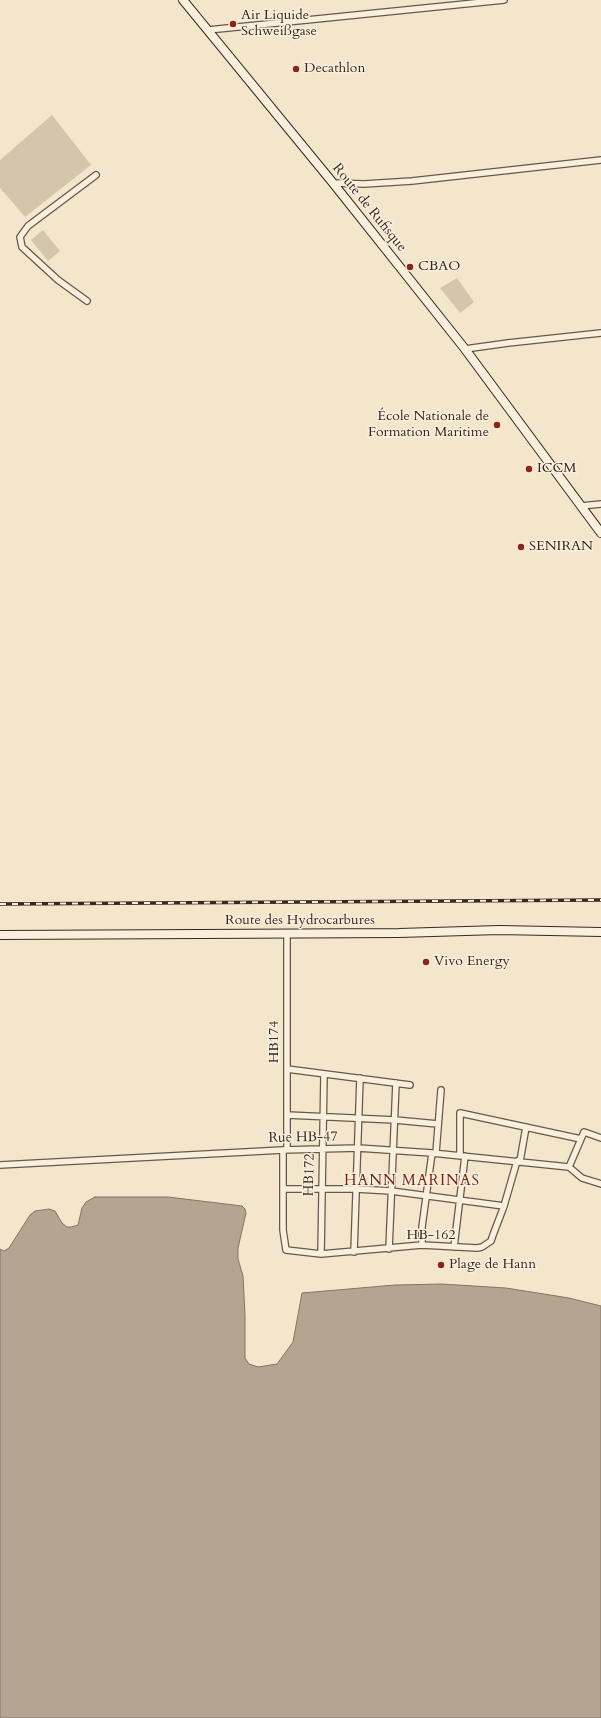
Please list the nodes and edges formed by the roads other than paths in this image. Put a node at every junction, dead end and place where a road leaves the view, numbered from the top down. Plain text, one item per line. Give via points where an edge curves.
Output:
1 (183, 0) edge
2 (504, 0) edge
3 (208, 30) junction
4 (601, 160) edge
5 (96, 175) dead end
6 (333, 183) junction
7 (87, 301) dead end
8 (601, 333) edge
9 (466, 349) junction
10 (601, 504) edge
11 (581, 506) junction
12 (601, 533) edge
13 (601, 932) edge
14 (287, 934) junction
15 (0, 935) edge
16 (287, 1069) junction
17 (324, 1074) junction
18 (360, 1078) junction
19 (396, 1083) junction
20 (410, 1085) dead end
21 (441, 1090) dead end
22 (287, 1115) junction
23 (323, 1117) junction
24 (359, 1118) junction
25 (395, 1120) junction
26 (438, 1124) junction
27 (526, 1127) junction
28 (601, 1138) edge
29 (581, 1139) junction
30 (323, 1148) junction
31 (358, 1148) junction
32 (285, 1150) junction
33 (393, 1150) junction
34 (434, 1153) junction
35 (463, 1156) junction
36 (518, 1161) junction
37 (0, 1165) edge
38 (569, 1167) junction
39 (601, 1184) edge
40 (283, 1189) junction
41 (322, 1189) junction
42 (356, 1189) junction
43 (391, 1191) junction
44 (426, 1194) junction
45 (460, 1199) junction
46 (504, 1206) junction
47 (422, 1245) junction
48 (454, 1247) junction
49 (389, 1249) junction
50 (286, 1250) joint
51 (354, 1252) junction
52 (321, 1254) junction

1 - 3 main road, Route de Rufisque
2 - 3 street
3 - 6 main road, Route de Rufisque
4 - 6 street via 412,181
5 - 7 street via 28,226 20,237 22,247 58,280
6 - 9 main road, Route de Rufisque
8 - 9 street
9 - 11 main road, Route de Rufisque
10 - 11 street
11 - 12 main road, Route de Rufisque
13 - 14 main road, Route des Hydrocarbures via 492,930
14 - 15 main road, Route des Hydrocarbures
14 - 16 street, HB174
16 - 17 street
16 - 22 street, HB174
17 - 18 street
17 - 23 street, HB172
18 - 19 street
18 - 24 street
19 - 20 street
19 - 25 street
21 - 26 street
22 - 23 street
22 - 32 street, HB174
23 - 24 street
23 - 30 street, HB172
24 - 25 street
24 - 31 street
25 - 26 street
25 - 33 street
26 - 34 street
27 - 29 street
27 - 35 street via 460,1113
27 - 36 street, HB-162
28 - 29 street via 584,1132
29 - 38 street
30 - 31 street, Rue HB-47
30 - 32 street, Rue HB-47
30 - 41 street, HB172
31 - 33 street, Rue HB-47
31 - 42 street
32 - 37 street, Rue HB-47
32 - 40 street, HB174
33 - 34 street, Rue HB-47
33 - 43 street
34 - 35 street, Rue HB-47
34 - 44 street
35 - 36 street, Rue HB-47
35 - 45 street
36 - 38 street, Rue HB-47
36 - 46 street, HB-162
38 - 39 street, Rue HB-47 via 582,1178
40 - 41 street
40 - 50 street, HB174 via 283,1230
41 - 42 street
41 - 52 street, HB172
42 - 43 street
42 - 51 street
43 - 44 street
43 - 49 street
44 - 45 street
44 - 47 street
45 - 46 street
45 - 48 street
46 - 48 street, HB-162 via 488,1244 477,1248
47 - 48 street, HB-162
47 - 49 street, HB-162
49 - 51 street, HB-162
50 - 52 street, HB-162
51 - 52 street, HB-162

